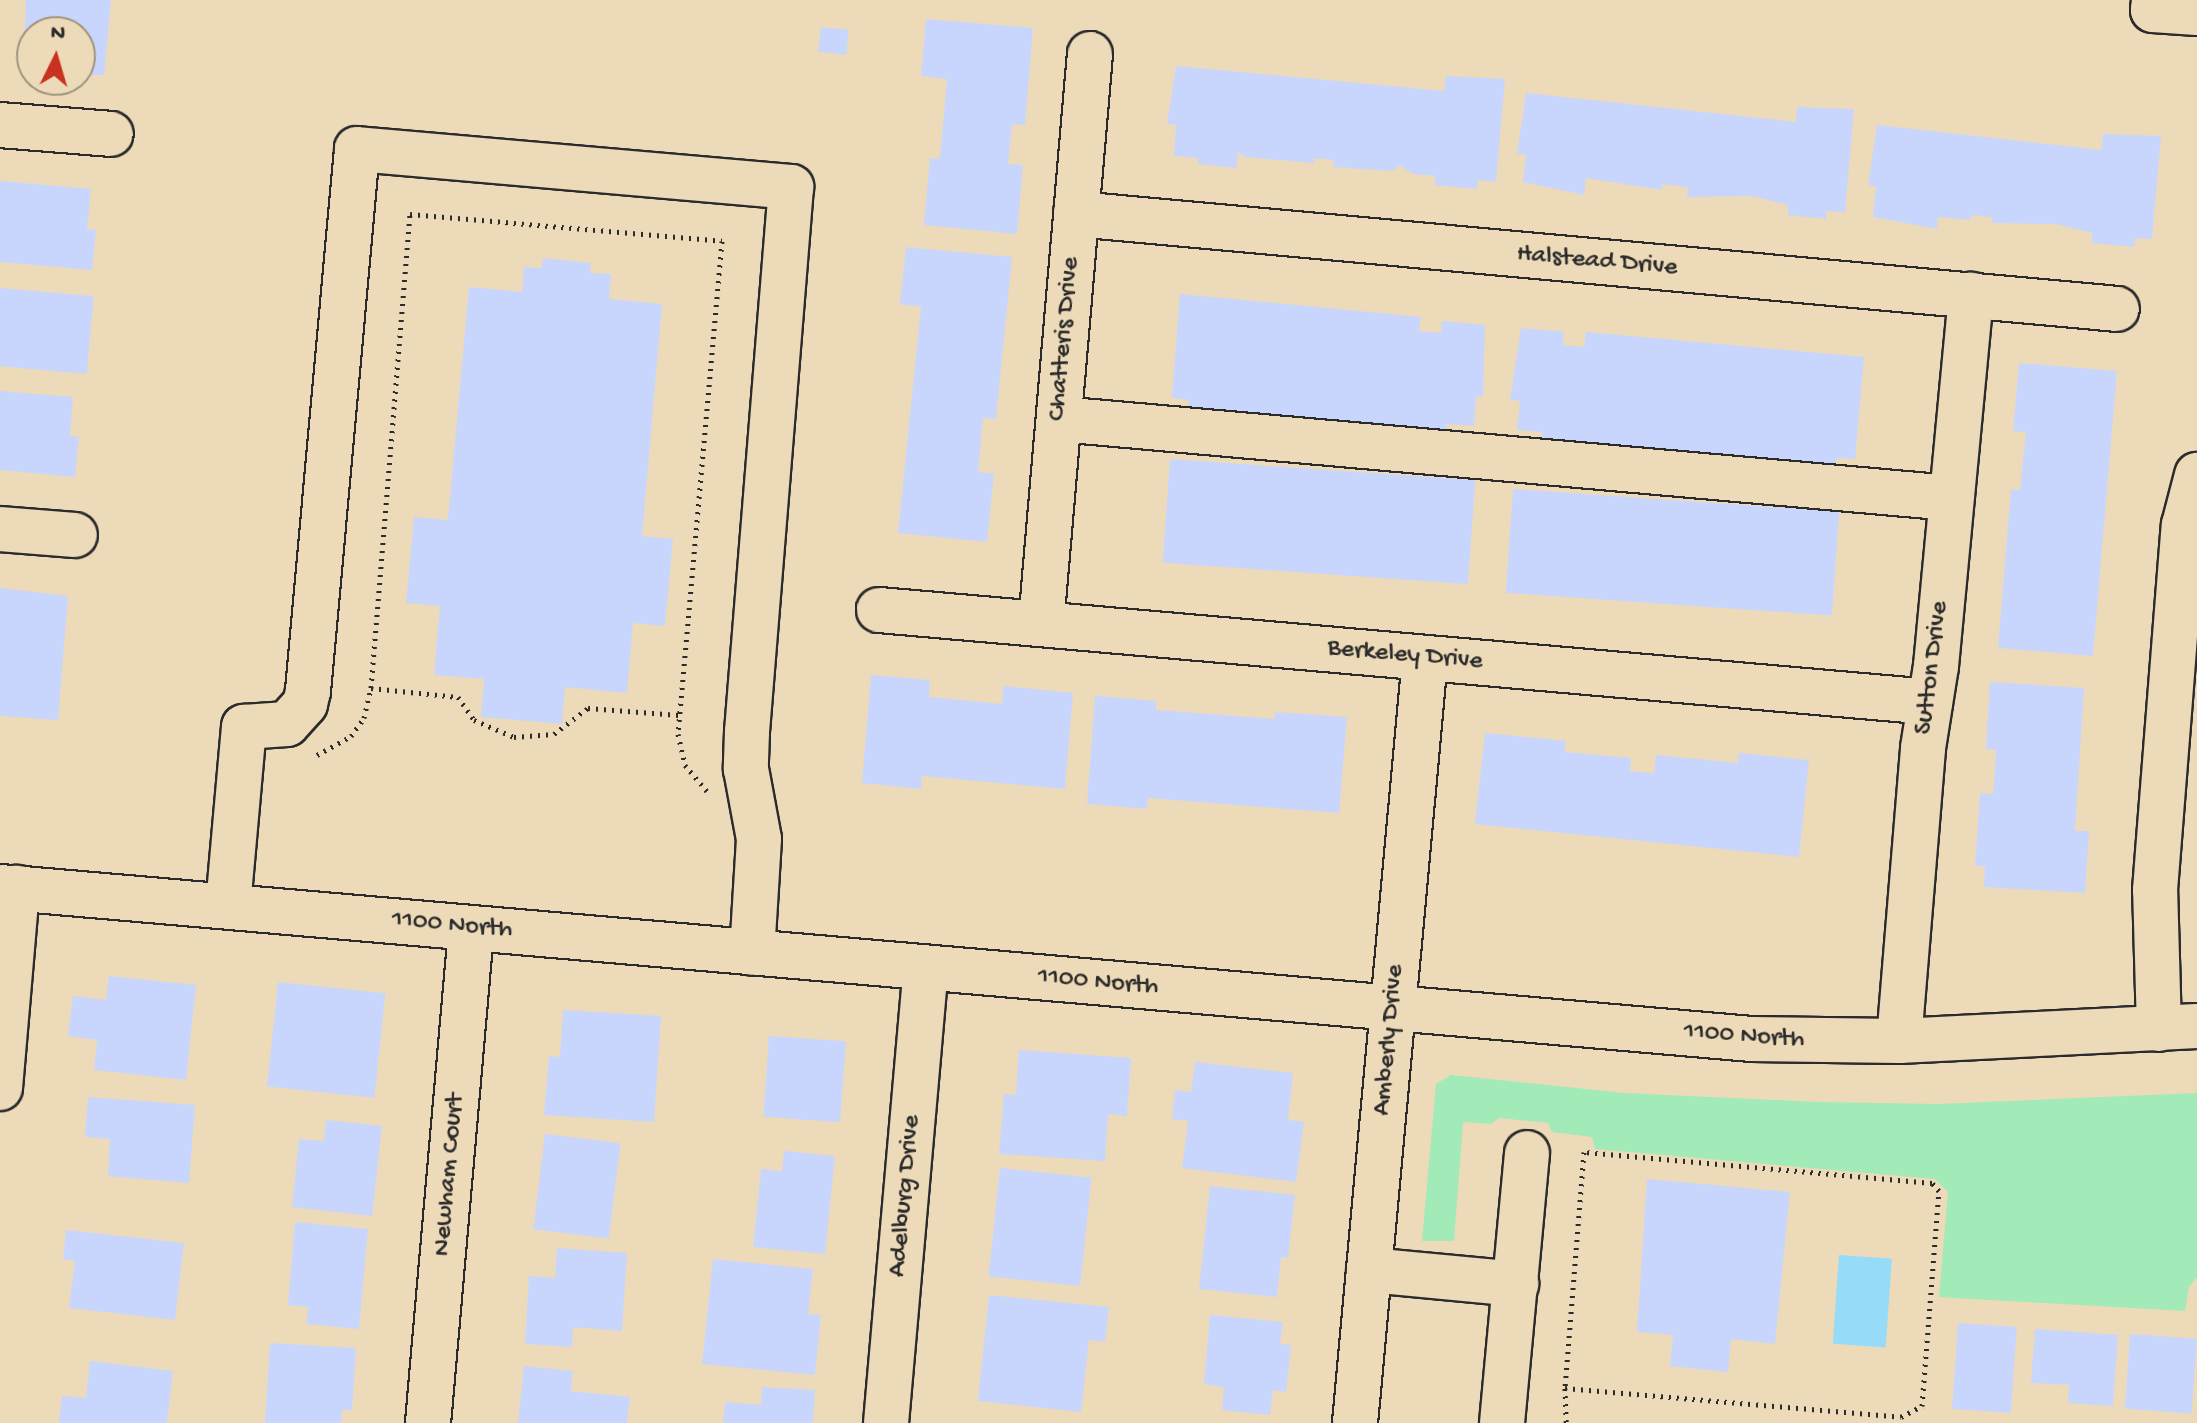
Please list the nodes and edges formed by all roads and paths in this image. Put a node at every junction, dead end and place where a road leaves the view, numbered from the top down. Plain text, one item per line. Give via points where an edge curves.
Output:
1 (2154, 0) edge
2 (2197, 13) edge
3 (1090, 54) dead end
4 (0, 125) edge
5 (111, 134) dead end
6 (1076, 214) junction
7 (1971, 295) junction
8 (2117, 309) dead end
9 (1059, 419) junction
10 (2197, 475) edge
11 (1952, 498) junction
12 (0, 529) edge
13 (75, 535) dead end
14 (879, 610) dead end
15 (1041, 624) junction
16 (1425, 658) junction
17 (371, 688) junction
18 (1930, 702) junction
19 (679, 715) junction
20 (303, 757) dead end
21 (713, 798) dead end
22 (9, 887) edge
23 (228, 906) junction
24 (471, 928) junction
25 (752, 953) junction
26 (926, 968) junction
27 (1392, 1009) junction
28 (2178, 1028) edge
29 (1899, 1041) junction
30 (0, 1088) edge
31 (1527, 1153) dead end
32 (1369, 1270) junction
33 (1516, 1284) junction
34 (1565, 1388) junction
35 (428, 1423) edge
36 (886, 1423) edge
37 (1355, 1423) edge
38 (1502, 1423) edge
39 (1566, 1423) edge

1 - 2 street via 2153,10
3 - 6 street, Chatteris Drive
4 - 5 street
6 - 7 street, Halstead Drive
6 - 9 street, Chatteris Drive
7 - 8 street, Halstead Drive
7 - 11 street, Sutton Drive
9 - 11 street
9 - 15 street, Chatteris Drive
10 - 28 street via 2184,525 2155,890
11 - 18 street, Sutton Drive
12 - 13 street
14 - 15 street, Berkeley Drive
15 - 16 street, Berkeley Drive
16 - 18 street, Berkeley Drive
16 - 27 street, Amberly Drive
17 - 19 path via 458,697 474,720 514,737 554,734 588,708
17 - 19 path via 410,214 473,219 722,241
17 - 20 path via 364,718 351,736 332,750
18 - 29 street, Sutton Drive
19 - 21 path via 685,765
22 - 23 street, 1100 North
22 - 30 street
23 - 24 street, 1100 North
23 - 25 street via 244,727 287,724 305,704 308,691 357,149 776,185 791,187 747,732 746,769 759,839
24 - 25 street, 1100 North
24 - 35 street, Newham Court
25 - 26 street, 1100 North
26 - 27 street, 1100 North
26 - 36 street, Adelburg Drive
27 - 29 street, 1100 North via 1752,1039
27 - 32 street, Amberly Drive
28 - 29 street, 1100 North
31 - 33 street
32 - 33 street
32 - 37 street, Amberly Drive
33 - 38 street
34 - 34 path via 1584,1152 1932,1183 1939,1191 1922,1406 1912,1412 1901,1417
34 - 39 path

